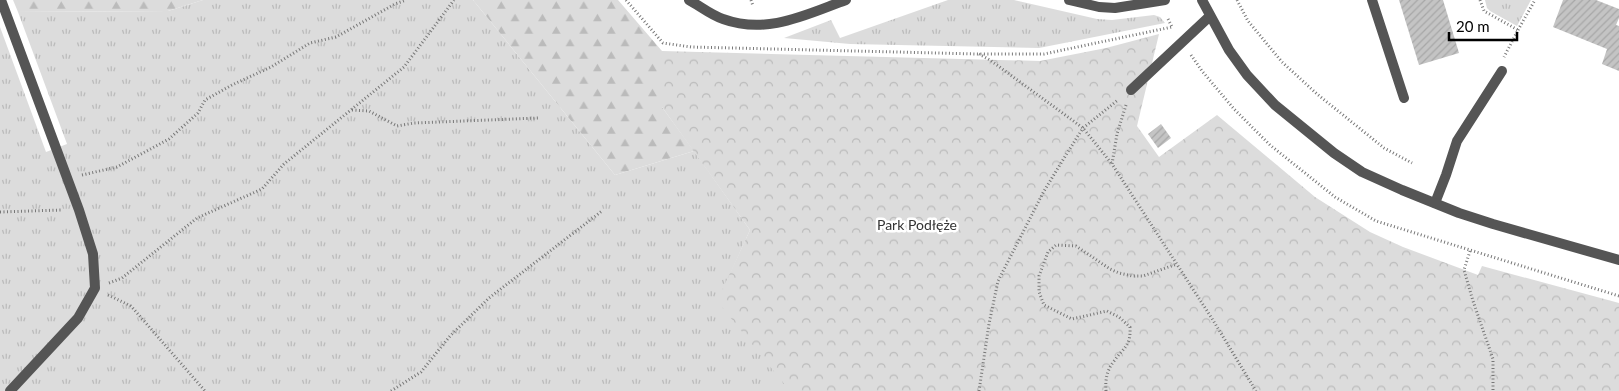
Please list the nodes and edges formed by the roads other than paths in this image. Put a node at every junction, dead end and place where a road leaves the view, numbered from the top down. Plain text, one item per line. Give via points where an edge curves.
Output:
1 (1, 0) edge
2 (689, 0) edge
3 (846, 0) edge
4 (1069, 0) edge
5 (1165, 0) edge
6 (1202, 0) edge
7 (1372, 0) edge
8 (1210, 16) junction
9 (1502, 71) road end
10 (1130, 90) road end
11 (1404, 98) dead end
12 (1435, 203) junction
13 (1619, 260) edge
14 (10, 391) edge

1 - 14 street via 94,254 95,288 78,318
2 - 3 street via 722,18 756,26 786,22
4 - 5 street via 1115,8
6 - 8 street
7 - 11 street
8 - 10 street
8 - 12 street via 1247,75 1314,137 1362,172
9 - 12 street via 1457,140
12 - 13 street via 1493,224

